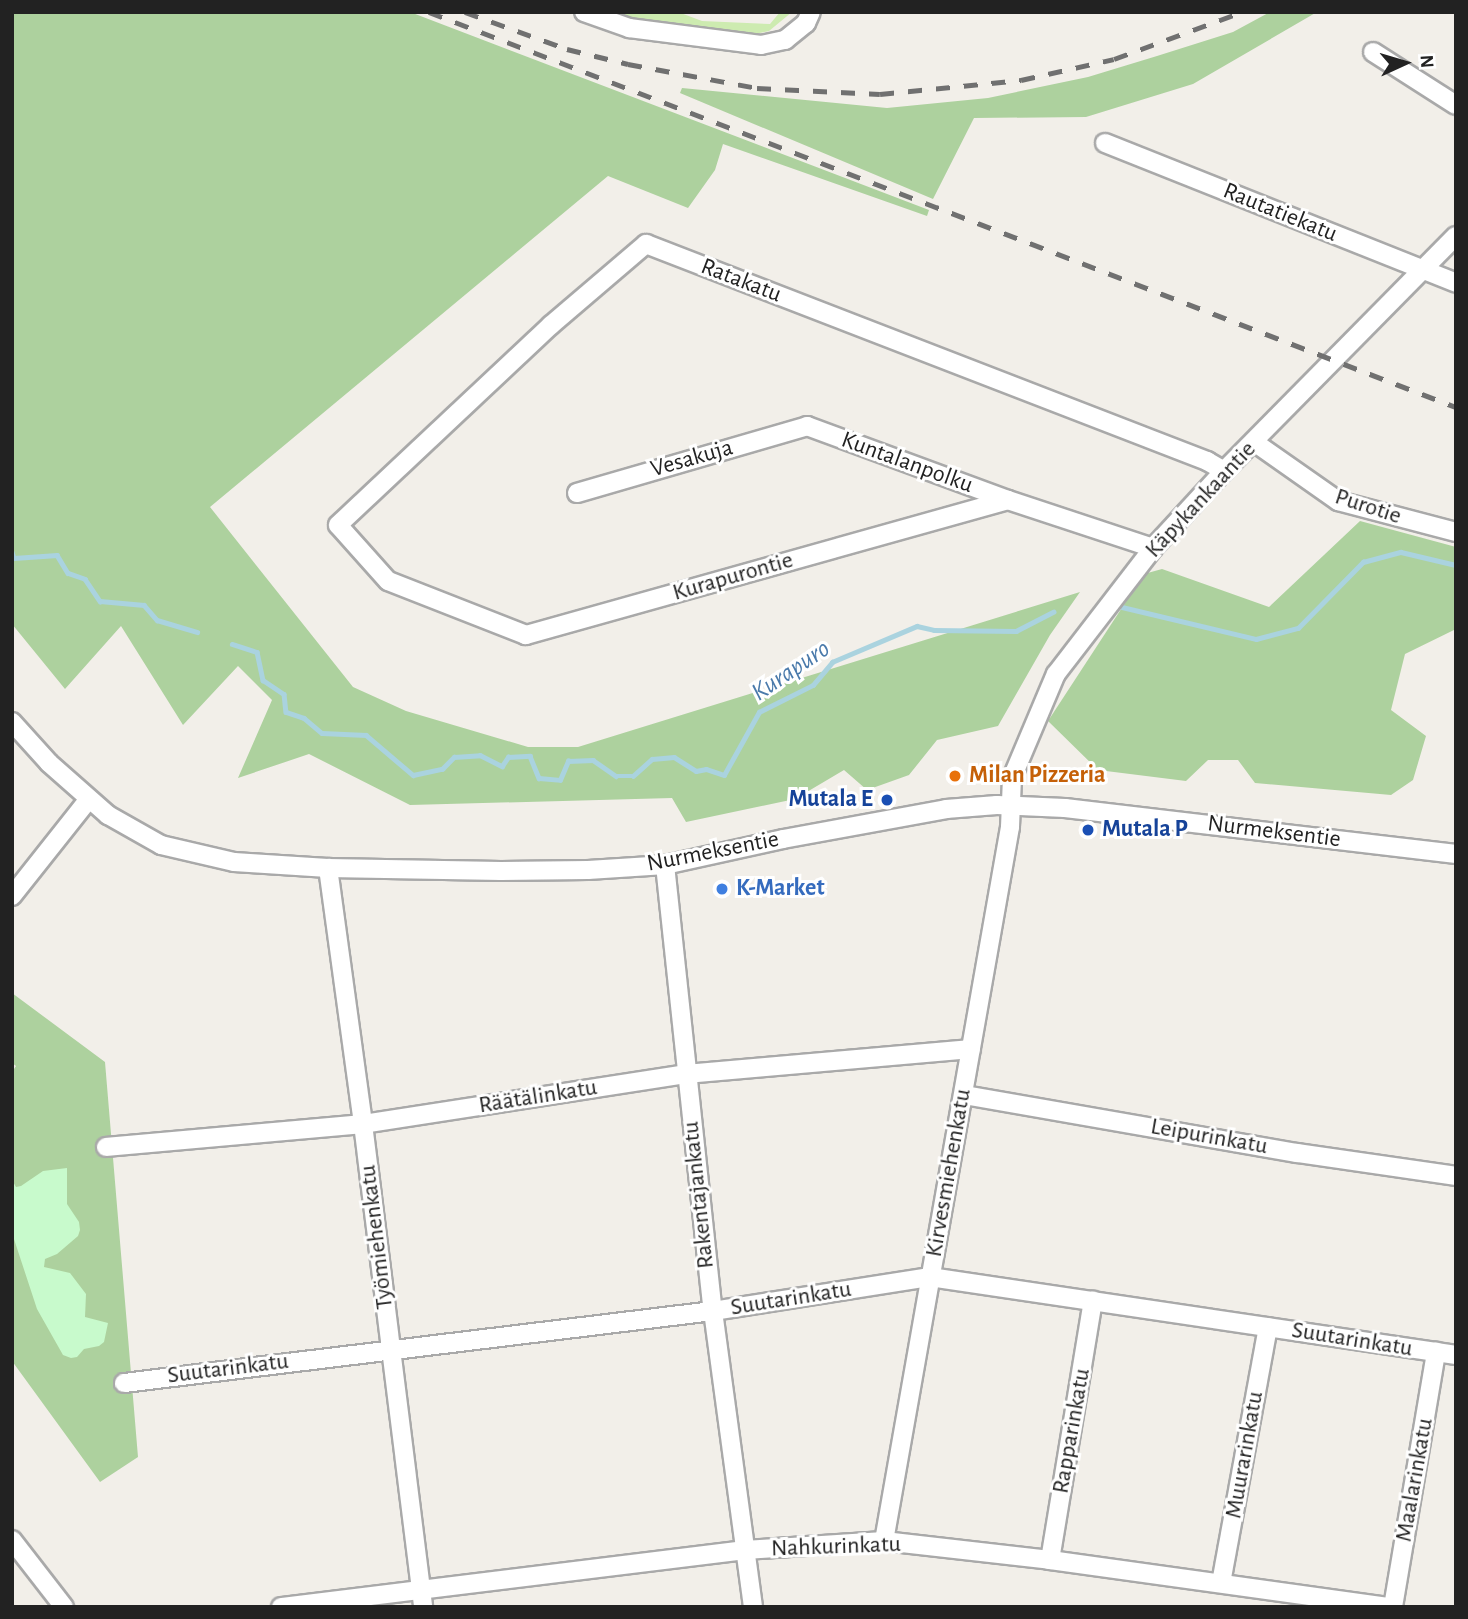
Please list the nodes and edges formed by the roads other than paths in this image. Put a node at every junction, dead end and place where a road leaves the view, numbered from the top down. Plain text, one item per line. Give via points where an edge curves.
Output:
1 (584, 12) edge
2 (811, 12) edge
3 (1373, 52) dead end
4 (1456, 105) edge
5 (1105, 143) dead end
6 (1456, 236) edge
7 (1420, 270) junction
8 (1456, 283) edge
9 (807, 426) joint
10 (1254, 442) junction
11 (1224, 471) junction
12 (577, 493) dead end
13 (1008, 500) junction
14 (338, 525) joint
15 (1456, 532) edge
16 (1153, 548) junction
17 (12, 722) edge
18 (88, 800) junction
19 (1012, 805) junction
20 (1456, 855) edge
21 (664, 865) junction
22 (328, 869) junction
23 (12, 896) edge
24 (971, 1049) junction
25 (686, 1074) junction
26 (964, 1095) junction
27 (363, 1124) junction
28 (106, 1147) dead end
29 (1456, 1176) edge
30 (930, 1277) junction
31 (1093, 1301) junction
32 (713, 1311) junction
33 (1268, 1327) junction
34 (390, 1348) junction
35 (1436, 1352) junction
36 (1456, 1355) edge
37 (124, 1383) dead end
38 (12, 1540) edge
39 (884, 1541) junction
40 (745, 1550) junction
41 (1050, 1560) junction
42 (1221, 1583) junction
43 (422, 1599) edge
44 (64, 1607) edge
45 (281, 1607) edge
46 (753, 1607) edge
47 (1392, 1607) edge

1 - 2 street via 629,28 761,45 785,40 806,23
3 - 4 street
5 - 7 street, Rautatiekatu
6 - 7 street, Käpykankaantie
7 - 8 street, Rautatiekatu
7 - 10 street, Käpykankaantie
9 - 12 street, Vesakuja
9 - 13 street, Kuntalanpolku
10 - 11 street, Käpykankaantie
10 - 15 street, Purotie via 1338,501
11 - 14 street, Ratakatu via 646,244 551,325
11 - 16 street, Käpykankaantie
13 - 14 street, Kurapurontie via 526,635 388,581
13 - 16 street
16 - 19 street, Käpykankaantie via 1056,674 1012,778
17 - 18 street, Nurmeksentie
18 - 22 street, Nurmeksentie via 135,831 182,852 234,862
18 - 23 street
19 - 20 street, Nurmeksentie
19 - 21 street, Nurmeksentie via 947,809
19 - 24 street, Kirvesmiehenkatu
21 - 22 street, Nurmeksentie via 588,870
21 - 25 street, Rakentajankatu
22 - 27 street, Työmiehenkatu
24 - 25 street, Räätälinkatu
24 - 26 street, Kirvesmiehenkatu
25 - 27 street, Räätälinkatu
25 - 32 street, Rakentajankatu
26 - 29 street, Leipurinkatu
26 - 30 street, Kirvesmiehenkatu
27 - 28 street, Räätälinkatu
27 - 34 street, Työmiehenkatu
30 - 31 street, Suutarinkatu
30 - 32 street, Suutarinkatu
30 - 39 street, Kirvesmiehenkatu
31 - 33 street, Suutarinkatu
31 - 41 street, Rapparinkatu
32 - 34 street, Suutarinkatu
32 - 40 street, Rakentajankatu
33 - 35 street, Suutarinkatu
33 - 42 street, Muurarinkatu
34 - 37 street, Suutarinkatu
34 - 43 street, Työmiehenkatu
35 - 36 street, Suutarinkatu
35 - 47 street, Maalarinkatu
38 - 44 street
39 - 40 street, Nahkurinkatu
39 - 41 street, Nahkurinkatu
40 - 43 street, Nahkurinkatu
40 - 46 street, Rakentajankatu
41 - 42 street, Nahkurinkatu
42 - 47 street, Nahkurinkatu
43 - 45 street, Nahkurinkatu

